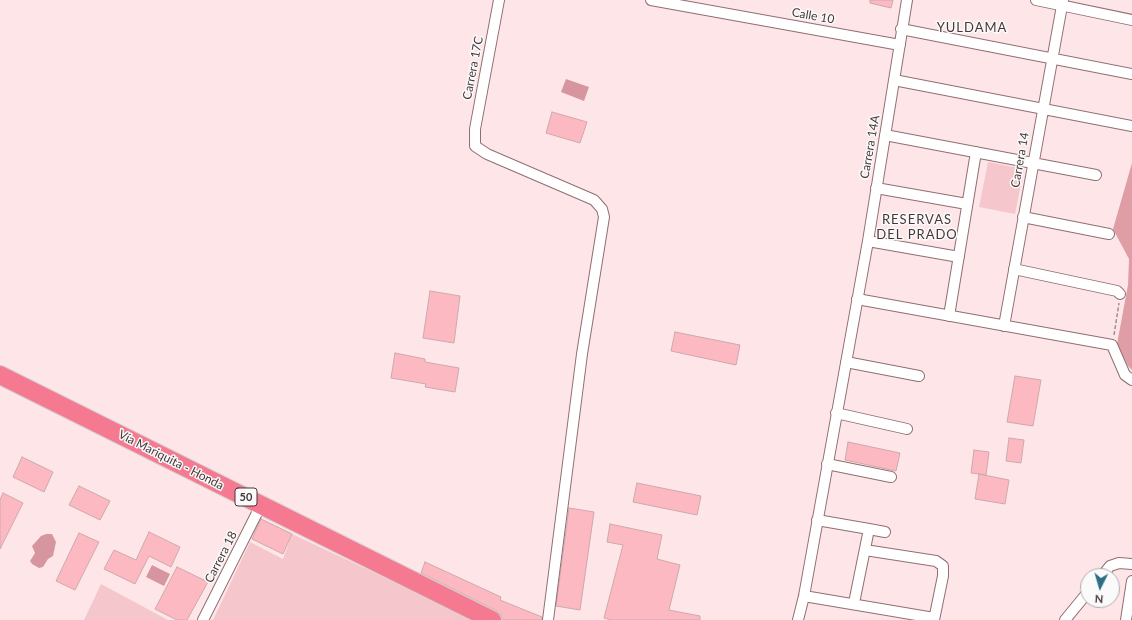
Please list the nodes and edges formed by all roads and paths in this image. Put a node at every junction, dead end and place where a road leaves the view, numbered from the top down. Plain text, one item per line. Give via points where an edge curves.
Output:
1 (499, 0) edge
2 (651, 0) edge
3 (907, 0) edge
4 (1036, 0) edge
5 (1063, 3) edge
6 (1132, 20) edge
7 (901, 29) junction
8 (900, 45) junction
9 (1053, 58) junction
10 (1132, 74) edge
11 (894, 80) junction
12 (1042, 110) junction
13 (1132, 126) edge
14 (885, 135) junction
15 (976, 152) junction
16 (1032, 163) junction
17 (1096, 175) dead end
18 (876, 188) junction
19 (967, 204) junction
20 (1023, 217) junction
21 (1109, 234) dead end
22 (868, 241) junction
23 (959, 257) junction
24 (1014, 270) junction
25 (1120, 294) joint
26 (858, 299) junction
27 (949, 316) junction
28 (1004, 326) junction
29 (1112, 345) junction
30 (846, 362) junction
31 (0, 375) edge
32 (919, 376) dead end
33 (1132, 380) edge
34 (836, 413) junction
35 (907, 429) dead end
36 (827, 464) junction
37 (891, 477) dead end
38 (261, 505) junction
39 (817, 520) junction
40 (870, 529) junction
41 (885, 532) dead end
42 (865, 550) junction
43 (1132, 564) edge
44 (1108, 568) edge
45 (1132, 581) edge
46 (804, 596) junction
47 (1080, 602) edge
48 (854, 603) junction
49 (934, 619) edge
50 (204, 620) edge
51 (492, 620) edge
52 (548, 620) edge
53 (798, 620) edge
54 (1065, 620) edge
55 (1126, 620) edge

1 - 52 street, Carrera 17C via 475,129 475,146 487,154 594,200 602,209 604,217 582,354
2 - 8 street, Calle 10
3 - 7 street, Carrera 14A
4 - 5 street
5 - 6 street
5 - 9 street, Carrera 14
7 - 8 street, Carrera 14A
7 - 9 street
8 - 11 street, Carrera 14A
9 - 10 street
9 - 12 street, Carrera 14
11 - 12 street
11 - 14 street, Carrera 14A
12 - 13 street
12 - 16 street, Carrera 14
14 - 15 street
14 - 18 street, Carrera 14A
15 - 16 street
15 - 19 street
16 - 17 street
16 - 20 street, Carrera 14
18 - 19 street
18 - 22 street, Carrera 14A
19 - 23 street
20 - 21 street
20 - 24 street, Carrera 14
22 - 23 street
22 - 26 street, Carrera 14A
23 - 27 street
24 - 25 street via 1117,291
24 - 28 street, Carrera 14
25 - 29 path
26 - 27 street
26 - 30 street, Carrera 14A
27 - 28 street
28 - 29 street
29 - 33 street via 1125,375
30 - 32 street
30 - 34 street, Carrera 14A
31 - 38 highway, Vía Mariquita - Honda / 50
34 - 35 street
34 - 36 street, Carrera 14A
36 - 37 street
36 - 39 street, Carrera 14A
38 - 50 street, Carrera 18
38 - 51 highway, Vía Mariquita - Honda / 50
39 - 40 street
39 - 46 street, Carrera 14A
40 - 41 street
40 - 42 street
42 - 48 street
42 - 49 street via 936,561 943,566
43 - 44 street via 1119,564
45 - 55 street
46 - 48 street
46 - 53 street, Carrera 14A
47 - 54 street
48 - 49 street

